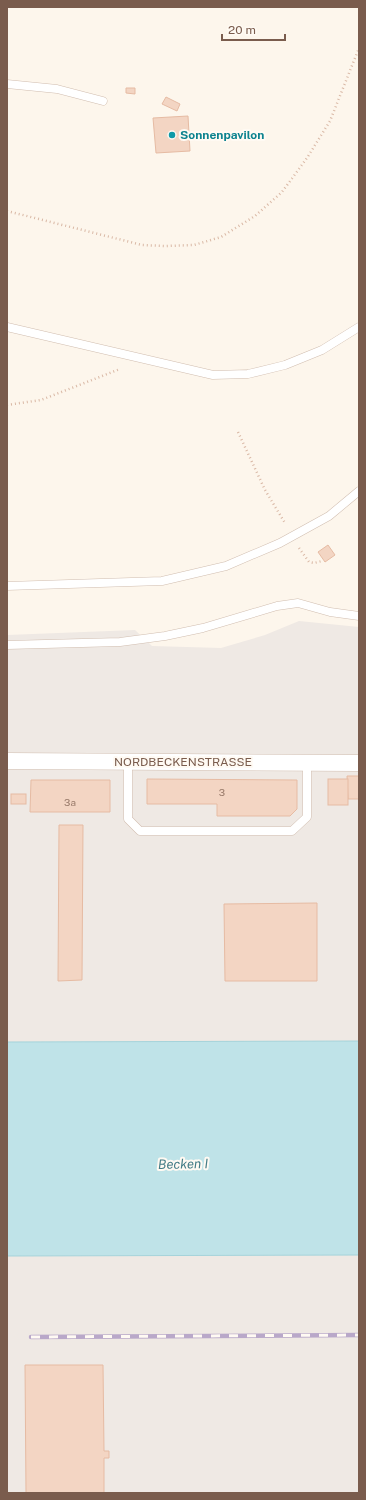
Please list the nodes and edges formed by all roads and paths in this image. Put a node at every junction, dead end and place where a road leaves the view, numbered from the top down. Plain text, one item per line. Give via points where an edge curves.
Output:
1 (359, 48) edge
2 (7, 84) edge
3 (103, 101) dead end
4 (7, 211) edge
5 (7, 327) edge
6 (359, 327) edge
7 (145, 359) junction
8 (7, 406) edge
9 (238, 432) dead end
10 (359, 491) edge
11 (292, 536) junction
12 (322, 561) dead end
13 (7, 586) edge
14 (359, 616) edge
15 (7, 645) edge
16 (7, 761) edge
17 (128, 761) junction
18 (307, 762) junction
19 (359, 763) edge

1 - 4 path via 330,122 307,158 282,192 255,216 221,237 194,245 142,245
2 - 3 lane via 57,89
5 - 7 lane
6 - 7 lane via 322,350 285,365 248,374 213,375
7 - 8 path via 40,400
9 - 11 path via 265,490
10 - 11 lane via 329,516
11 - 12 path via 309,562
11 - 13 lane via 226,566 162,581
14 - 15 lane via 330,612 298,603 277,606 203,628 165,636 120,642
16 - 17 street, NORDBECKENSTRASSE
17 - 18 street, NORDBECKENSTRASSE
17 - 18 lane via 128,819 140,831 292,831 307,817
18 - 19 street, NORDBECKENSTRASSE

